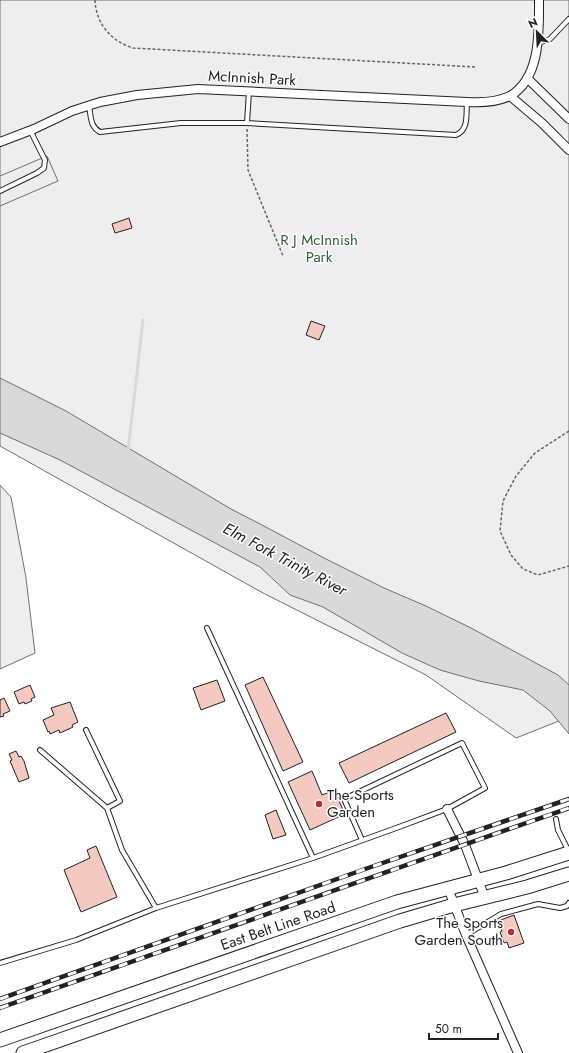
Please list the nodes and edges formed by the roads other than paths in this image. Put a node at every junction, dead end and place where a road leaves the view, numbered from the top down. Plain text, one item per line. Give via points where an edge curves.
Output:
1 (539, 0) edge
2 (569, 19) edge
3 (538, 43) junction
4 (527, 78) junction
5 (249, 91) junction
6 (510, 96) junction
7 (468, 102) junction
8 (89, 105) junction
9 (569, 119) edge
10 (247, 123) junction
11 (30, 130) junction
12 (0, 142) edge
13 (569, 150) edge
14 (0, 191) edge
15 (208, 628) dead end
16 (86, 730) dead end
17 (40, 750) dead end
18 (107, 808) junction
19 (447, 808) junction
20 (556, 819) dead end
21 (362, 840) junction
22 (569, 852) edge
23 (313, 858) junction
24 (564, 875) edge
25 (479, 880) junction
26 (448, 888) junction
27 (485, 898) junction
28 (569, 903) edge
29 (454, 905) junction
30 (156, 908) junction
31 (466, 935) junction
32 (0, 963) edge
33 (0, 1040) edge
34 (23, 1053) edge
35 (518, 1053) edge

1 - 3 street
2 - 3 lane via 550,39
3 - 4 street
4 - 6 street
4 - 9 street
5 - 7 street, McInnish Park
5 - 8 street, McInnish Park via 198,89 144,94
5 - 10 lane
6 - 7 street, McInnish Park via 490,102
6 - 13 street
7 - 10 lane via 465,127 462,133 456,135
8 - 10 lane via 93,126 100,132 181,123
8 - 11 street, McInnish Park
11 - 12 street, McInnish Park
11 - 14 lane via 45,160 44,168
15 - 23 lane
16 - 18 lane via 120,801
17 - 18 lane
18 - 30 lane via 122,850
19 - 21 lane
19 - 21 lane via 485,788 462,743 344,799
19 - 25 street
20 - 22 lane via 558,830
21 - 23 lane
22 - 25 main road, East Belt Line Road
23 - 30 lane
24 - 27 main road
25 - 26 main road, East Belt Line Road
25 - 27 street
26 - 29 street
26 - 33 main road, East Belt Line Road via 342,920
27 - 29 main road
28 - 31 lane via 560,908 538,904 501,914
29 - 31 street
29 - 34 main road via 364,933
30 - 32 lane via 76,940
31 - 35 street

